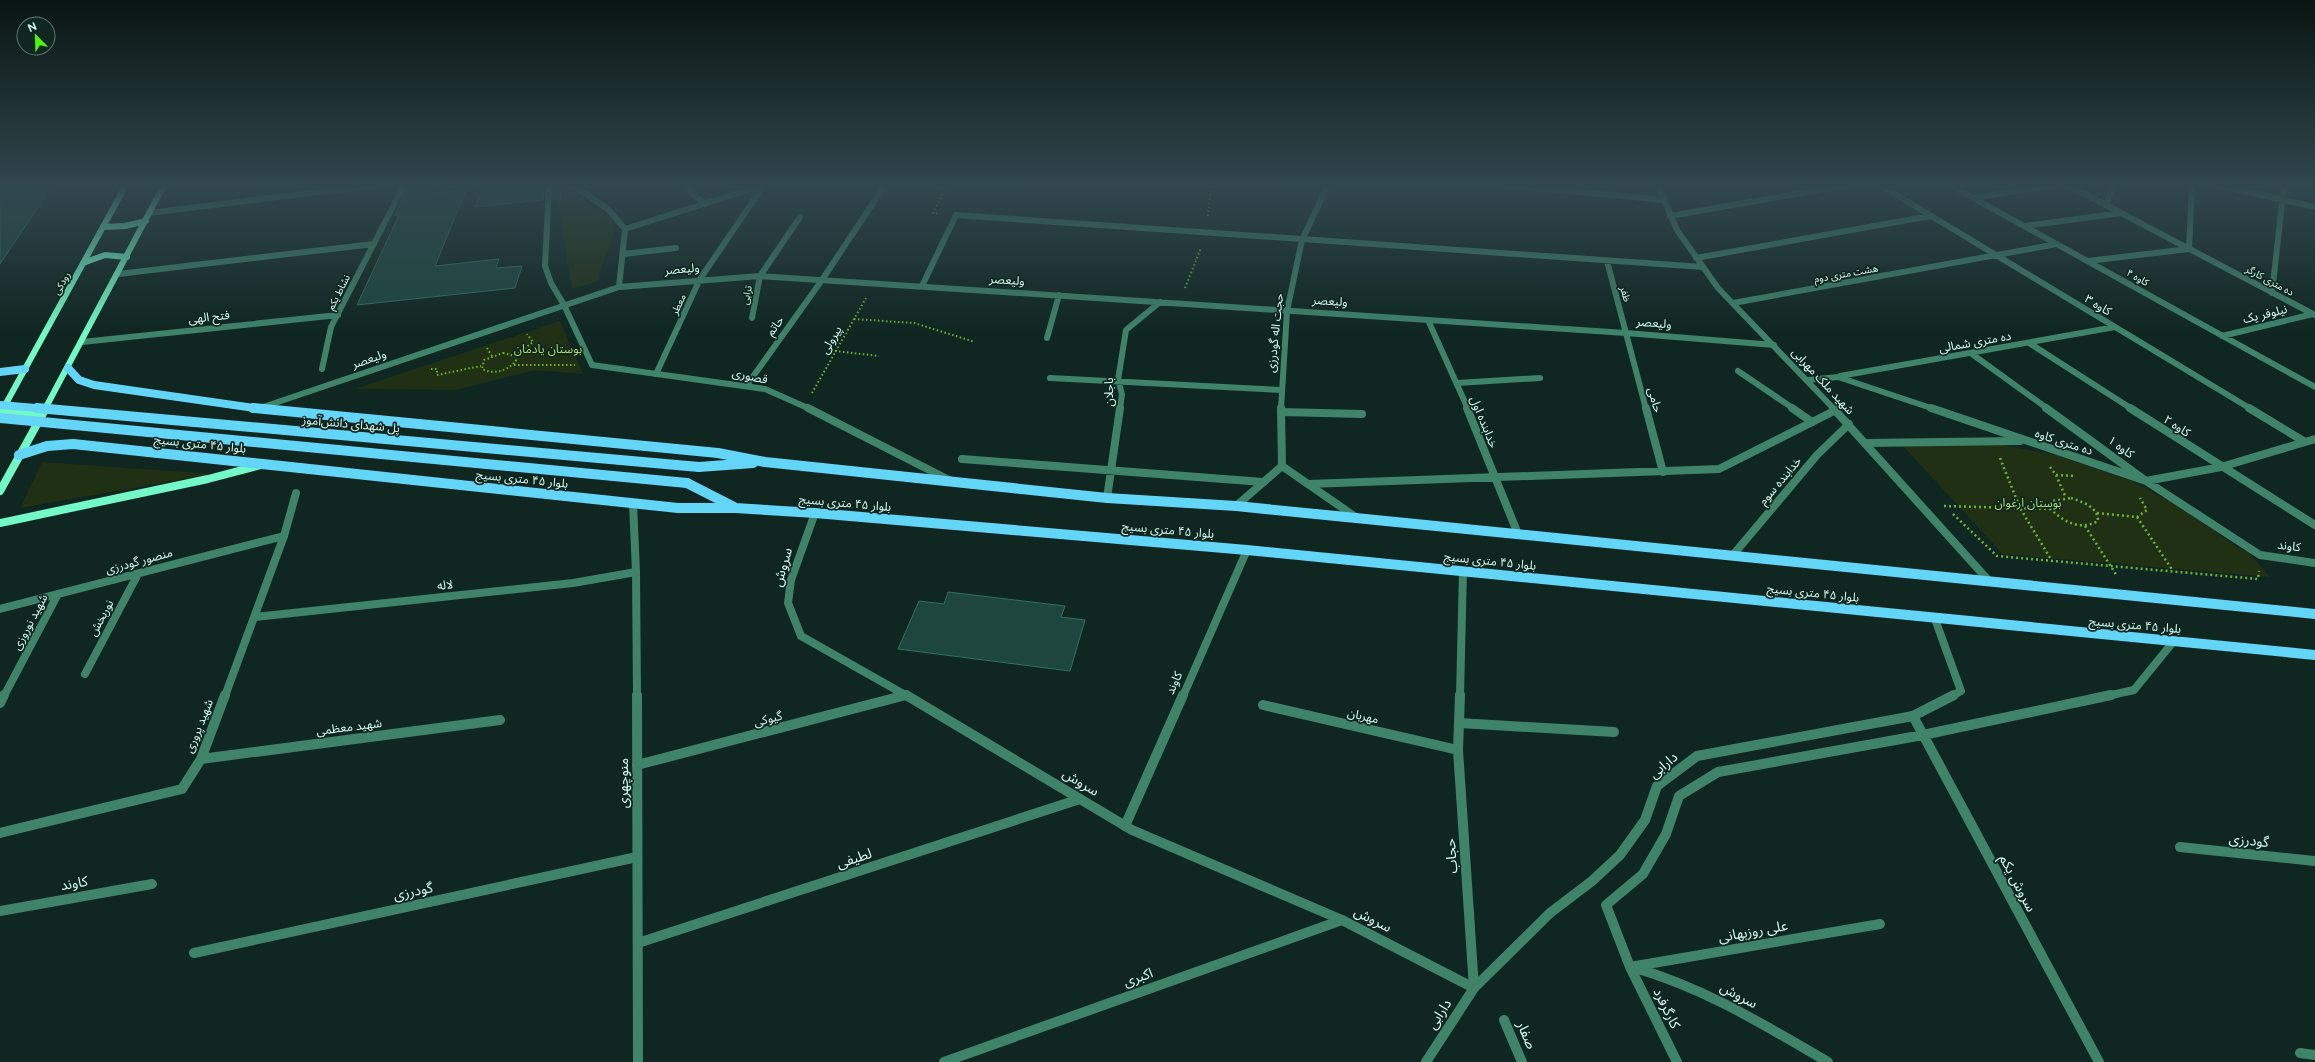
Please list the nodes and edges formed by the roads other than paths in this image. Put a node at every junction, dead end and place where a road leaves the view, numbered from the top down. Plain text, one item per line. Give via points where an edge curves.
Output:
1 (99, 235) edge
2 (139, 235) edge
3 (379, 235) edge
4 (547, 235) edge
5 (625, 235) edge
6 (730, 235) edge
7 (788, 235) edge
8 (852, 235) edge
9 (947, 235) edge
10 (1227, 235) edge
11 (1305, 235) edge
12 (1680, 235) edge
13 (1827, 235) edge
14 (1961, 235) edge
15 (2040, 235) edge
16 (2162, 235) edge
17 (2190, 235) edge
18 (2279, 235) edge
19 (1302, 240) junction
20 (374, 244) junction
21 (2057, 244) junction
22 (676, 248) dead end
23 (2189, 249) junction
24 (623, 254) junction
25 (1996, 256) junction
26 (127, 257) junction
27 (1696, 258) junction
28 (1607, 261) junction
29 (2088, 261) junction
30 (83, 263) junction
31 (1703, 267) junction
32 (118, 274) junction
33 (760, 276) junction
34 (700, 279) junction
35 (822, 280) junction
36 (922, 286) junction
37 (619, 287) junction
38 (2272, 293) junction
39 (1059, 295) junction
40 (1160, 302) junction
41 (1733, 303) junction
42 (564, 305) junction
43 (1287, 311) junction
44 (2314, 314) edge
45 (338, 315) junction
46 (752, 318) dead end
47 (1428, 320) junction
48 (2114, 327) junction
49 (1626, 333) junction
50 (2222, 336) junction
51 (1047, 338) dead end
52 (82, 342) junction
53 (2029, 343) junction
54 (1774, 345) junction
55 (1972, 354) junction
56 (68, 368) junction
57 (25, 369) junction
58 (322, 369) dead end
59 (1738, 371) dead end
60 (0, 372) edge
61 (656, 374) junction
62 (1838, 377) junction
63 (1050, 378) dead end
64 (1540, 378) dead end
65 (1118, 380) junction
66 (1808, 380) junction
67 (1456, 383) junction
68 (747, 385) junction
69 (2315, 387) edge
70 (1282, 390) junction
71 (258, 409) junction
72 (1836, 410) junction
73 (0, 412) edge
74 (1281, 412) junction
75 (42, 414) junction
76 (1362, 414) dead end
77 (1812, 422) junction
78 (1849, 424) junction
79 (2315, 439) edge
80 (2030, 442) junction
81 (2305, 442) junction
82 (1866, 443) junction
83 (19, 455) junction
84 (962, 459) dead end
85 (765, 462) junction
86 (266, 464) junction
87 (1282, 466) junction
88 (2221, 467) junction
89 (1112, 472) junction
90 (1663, 472) junction
91 (1496, 479) junction
92 (2146, 480) junction
93 (950, 481) junction
94 (1263, 482) junction
95 (1309, 484) junction
96 (0, 491) edge
97 (296, 493) dead end
98 (1107, 498) junction
99 (633, 503) junction
100 (1236, 506) junction
101 (735, 508) junction
102 (815, 513) junction
103 (1357, 519) junction
104 (0, 523) edge
105 (2315, 525) edge
106 (1518, 534) junction
107 (284, 536) junction
108 (1247, 550) junction
109 (1733, 555) junction
110 (2260, 555) joint
111 (2315, 563) edge
112 (1463, 571) junction
113 (636, 572) junction
114 (138, 574) junction
115 (1989, 581) junction
116 (58, 594) junction
117 (0, 609) edge
118 (2315, 614) edge
119 (255, 617) junction
120 (1935, 619) junction
121 (2173, 642) junction
122 (2315, 655) edge
123 (85, 674) dead end
124 (906, 695) junction
125 (0, 703) edge
126 (1263, 705) dead end
127 (1913, 716) junction
128 (500, 720) dead end
129 (1458, 723) junction
130 (1614, 732) dead end
131 (1923, 735) junction
132 (1458, 750) junction
133 (201, 759) junction
134 (637, 765) junction
135 (1080, 799) junction
136 (1125, 826) junction
137 (0, 833) edge
138 (2180, 847) dead end
139 (637, 857) junction
140 (2315, 861) edge
141 (152, 884) dead end
142 (0, 911) edge
143 (1342, 920) junction
144 (1880, 924) dead end
145 (638, 943) junction
146 (194, 953) dead end
147 (1630, 967) junction
148 (1474, 988) junction
149 (1504, 1020) dead end
150 (2300, 1053) dead end
151 (2315, 1055) edge
152 (1814, 1057) edge
153 (638, 1062) edge
154 (944, 1062) edge
155 (1426, 1062) edge
156 (1522, 1062) edge
157 (1677, 1062) edge
158 (1828, 1062) edge
159 (2099, 1062) edge

1 - 30 main road, رودکی
2 - 26 main road
3 - 20 street, نشاط یکم
4 - 42 street via 545,266 551,283
5 - 24 street
6 - 34 street, معطر
7 - 33 street
8 - 35 street, حاتم
9 - 36 street
10 - 19 street
11 - 19 street, حجت اله گودرزی
12 - 27 street, شهید ملک مهرابی
13 - 27 street
14 - 25 street, کاوه ۳
15 - 21 street, کاوه ۴
16 - 23 street, ده متری کارگر
17 - 23 street
18 - 38 street
19 - 28 street
19 - 43 street, حجت اله گودرزی
20 - 32 street
20 - 45 street, نشاط یکم
21 - 25 street, هشت متری دوم
21 - 29 street, کاوه ۴
22 - 24 street
23 - 29 street
23 - 38 street, ده متری کارگر
24 - 37 street
25 - 41 street, هشت متری دوم
25 - 48 street, کاوه ۳
26 - 30 main road via 107,255
26 - 32 main road
27 - 31 street, شهید ملک مهرابی
28 - 31 street
28 - 49 street, ظفر
29 - 50 street, کاوه ۴
30 - 57 main road, رودکی
31 - 41 street, شهید ملک مهرابی
32 - 52 main road
33 - 34 street, ولیعصر
33 - 35 street, ولیعصر
33 - 46 street, ترابی
34 - 37 street, ولیعصر
34 - 61 street, معطر
35 - 36 street, ولیعصر
35 - 68 street, حاتم
36 - 39 street, ولیعصر
37 - 42 street, ولیعصر
38 - 44 street, ده متری کارگر
39 - 40 street, ولیعصر
39 - 51 street
40 - 43 street, ولیعصر
40 - 65 street, باجلان via 1126,330
41 - 54 street, شهید ملک مهرابی
42 - 61 street, قصوری via 592,364
42 - 71 street, ولیعصر
43 - 47 street, ولیعصر
43 - 70 street, حجت اله گودرزی
44 - 50 street, نیلوفر یک
45 - 52 street, فتح الهی
45 - 58 street, نشاط یکم via 332,327
47 - 49 street, ولیعصر
47 - 67 street, خدابنده اول
48 - 53 street, ده متری شمالی
48 - 81 street, کاوه ۳
49 - 54 street, ولیعصر
49 - 90 street, حامی
50 - 69 street, کاوه ۴
52 - 56 main road
53 - 55 street, ده متری شمالی
53 - 88 street, کاوه ۲
54 - 66 street, شهید ملک مهرابی
55 - 62 street, ده متری شمالی
55 - 92 street, کاوه ۱
56 - 71 main road via 79,380 94,386
56 - 75 main road
57 - 60 main road
57 - 73 main road, رودکی
59 - 77 street
61 - 68 street, قصوری
62 - 66 street, ده متری کاوه
62 - 80 street, ده متری کاوه
63 - 65 street
64 - 67 street
65 - 70 street
65 - 89 street, باجلان via 1122,394
66 - 72 street, شهید ملک مهرابی
67 - 91 street, خدابنده اول
68 - 93 street, قصوری via 764,389 805,406
70 - 74 street, حجت اله گودرزی
71 - 85 main road via 718,453
72 - 77 street
72 - 78 street, شهید ملک مهرابی
73 - 75 main road
73 - 85 main road, پل شهدای دانش‌آموز, bridge via 699,467
73 - 101 main road, bridge via 687,483
74 - 76 street
74 - 87 street, حجت اله گودرزی
75 - 83 main road
77 - 90 street via 1719,469
78 - 82 street, شهید ملک مهرابی
78 - 109 street, خدابنده سوم via 1817,455
79 - 81 street, ده متری کاوه
80 - 82 street via 1993,440
80 - 92 street, ده متری کاوه
81 - 88 street, ده متری کاوه
82 - 115 street, شهید ملک مهرابی
83 - 86 main road, بلوار ۴۵ متری بسیج via 47,446 73,444
83 - 96 main road
84 - 89 street
85 - 93 main road
86 - 99 main road, بلوار ۴۵ متری بسیج
86 - 104 main road via 208,479
87 - 94 street
87 - 95 street
88 - 92 street, ده متری کاوه
88 - 105 street, کاوه ۲
89 - 94 street
89 - 98 street, باجلان
90 - 91 street
91 - 95 street
91 - 106 street, خدابنده اول
92 - 110 street, کاوه ۱
93 - 98 main road
94 - 100 street
95 - 103 street
97 - 107 street, شهید پروری
98 - 100 main road
99 - 101 main road, بلوار ۴۵ متری بسیج via 678,508
99 - 113 street, منوچهری
100 - 103 main road
101 - 102 main road, بلوار ۴۵ متری بسیج
102 - 108 main road, بلوار ۴۵ متری بسیج
102 - 124 street, سروش via 791,580 788,603 801,636
103 - 106 main road
106 - 109 main road
107 - 114 street, منصور گودرزی
107 - 119 street, شهید پروری
108 - 112 main road, بلوار ۴۵ متری بسیج
108 - 136 street, کاوند
109 - 115 main road
110 - 111 street, کاوند
112 - 120 main road, بلوار ۴۵ متری بسیج
112 - 129 street, حجاب
113 - 119 street, لاله via 573,583
113 - 134 street, منوچهری
114 - 116 street, منصور گودرزی
114 - 123 street, نوربخش
115 - 118 main road
116 - 117 street, منصور گودرزی
116 - 125 street, شهید نوروزی
119 - 133 street, شهید پروری
120 - 121 main road, بلوار ۴۵ متری بسیج
120 - 127 street, دارابی via 1962,691
121 - 122 main road, بلوار ۴۵ متری بسیج
121 - 131 street via 2134,690
124 - 134 street, گیوکی
124 - 135 street, سروش
126 - 132 street, مهربان
127 - 131 street, سروش یکم
127 - 148 street, دارابی via 1697,756 1657,786 1645,820 1620,855 1592,881 1550,913
128 - 133 street, شهید معظمی
129 - 130 street
129 - 132 street, حجاب
131 - 147 street, کارگرفرد via 1718,772 1679,796 1666,834 1643,874 1606,905
131 - 159 street, سروش یکم
132 - 148 street, حجاب
133 - 137 street, شهید پروری via 182,789
134 - 139 street, منوچهری
135 - 136 street, سروش
135 - 145 street, لطیفی
136 - 143 street, سروش
138 - 140 street, گودرزی
139 - 145 street, منوچهری
139 - 146 street, گودرزی
141 - 142 street, کاوند
143 - 148 street, سروش
143 - 154 street, اکبری
144 - 147 street, علی روزبهانی
145 - 153 street, منوچهری
147 - 152 street, سروش via 1666,975 1734,1008
147 - 157 street, کارگرفرد
148 - 155 street, دارابی
149 - 156 street, صفار
150 - 151 street
152 - 158 street, سروش

